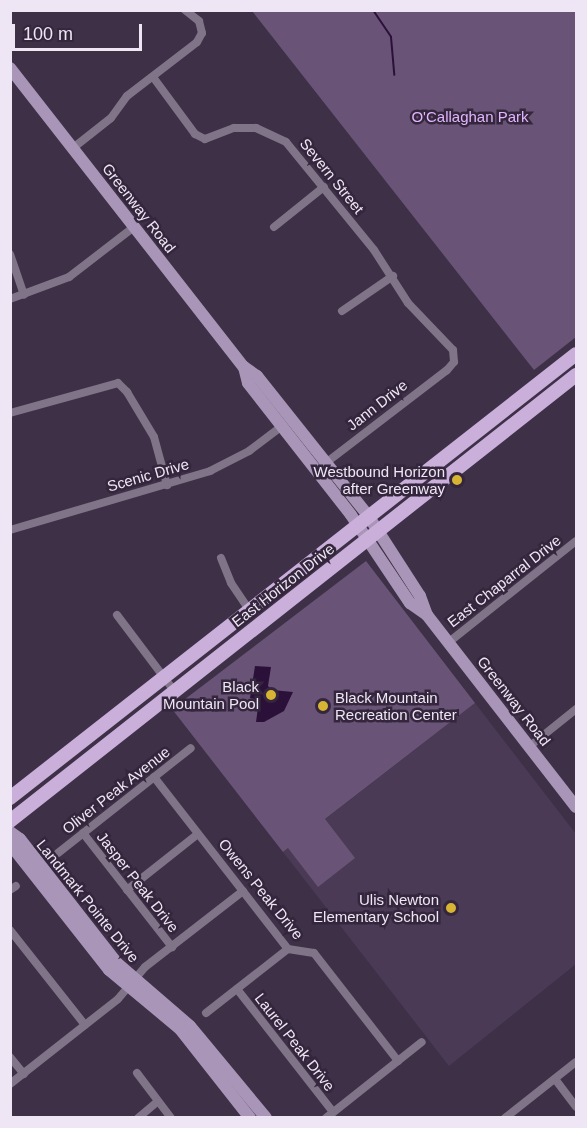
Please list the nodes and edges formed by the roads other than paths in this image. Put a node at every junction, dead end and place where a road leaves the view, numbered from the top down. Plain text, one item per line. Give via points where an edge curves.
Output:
1 (185, 10) edge
2 (10, 68) edge
3 (153, 77) junction
4 (73, 148) junction
5 (324, 187) junction
6 (134, 227) junction
7 (274, 227) dead end
8 (10, 254) edge
9 (393, 276) junction
10 (24, 295) junction
11 (10, 299) edge
12 (342, 311) dead end
13 (454, 362) joint
14 (574, 365) edge
15 (244, 367) junction
16 (10, 413) edge
17 (282, 426) junction
18 (321, 466) junction
19 (167, 484) junction
20 (369, 528) junction
21 (10, 530) edge
22 (576, 541) edge
23 (222, 558) dead end
24 (249, 610) junction
25 (117, 615) dead end
26 (448, 642) junction
27 (165, 677) junction
28 (175, 692) junction
29 (576, 709) edge
30 (530, 746) junction
31 (191, 748) dead end
32 (154, 777) junction
33 (10, 798) edge
34 (576, 807) edge
35 (10, 821) edge
36 (10, 832) edge
37 (83, 833) junction
38 (198, 834) junction
39 (10, 844) edge
40 (58, 853) dead end
41 (127, 890) junction
42 (243, 891) junction
43 (10, 930) edge
44 (172, 946) junction
45 (288, 949) junction
46 (131, 985) junction
47 (237, 989) junction
48 (206, 1013) dead end
49 (85, 1025) junction
50 (422, 1042) dead end
51 (10, 1057) edge
52 (398, 1061) junction
53 (576, 1062) edge
54 (137, 1073) dead end
55 (24, 1074) junction
56 (555, 1079) junction
57 (10, 1084) edge
58 (158, 1101) junction
59 (576, 1107) edge
60 (329, 1115) edge
61 (138, 1118) edge
62 (171, 1118) edge
63 (250, 1118) edge
64 (266, 1118) edge
65 (505, 1118) edge

1 - 3 street via 199,21 202,33 197,42
2 - 4 street, Greenway Road
3 - 4 street via 127,96 103,126
3 - 5 street, Severn Street via 195,134 205,139 234,128 256,128 274,134 299,154
4 - 6 street, Greenway Road
5 - 7 street
5 - 9 street, Severn Street
6 - 10 street via 69,277
6 - 15 street, Greenway Road
8 - 10 street
9 - 12 street
9 - 13 street, Severn Street via 408,303 453,350
10 - 11 street
13 - 18 street, Jann Drive
14 - 20 main road, East Horizon Drive
14 - 20 main road, East Horizon Drive via 476,433 459,456
15 - 17 street, Greenway Road via 248,382
15 - 18 street, Greenway Road via 257,376
16 - 19 street via 118,383 154,437
17 - 18 street, Greenway Road
17 - 19 street, Scenic Drive via 236,459
18 - 20 street, Greenway Road
19 - 21 street, Scenic Drive
20 - 24 main road, East Horizon Drive
20 - 26 street, Greenway Road via 410,603 427,615
20 - 28 main road, East Horizon Drive
22 - 26 street, East Chaparral Drive
23 - 24 street via 231,583
24 - 27 main road, East Horizon Drive
25 - 27 street
26 - 30 street, Greenway Road
27 - 28 street
27 - 33 main road, East Horizon Drive
28 - 35 main road, East Horizon Drive
29 - 30 street
30 - 34 street, Greenway Road
31 - 32 street, Oliver Peak Avenue
32 - 37 street, Oliver Peak Avenue
32 - 38 street, Owens Peak Drive
36 - 46 street, Landmark Pointe Drive via 20,839
37 - 40 street, Oliver Peak Avenue
37 - 41 street, Jasper Peak Drive
38 - 41 street
38 - 42 street, Owens Peak Drive
39 - 46 street, Landmark Pointe Drive via 109,970
41 - 44 street, Jasper Peak Drive
42 - 44 street
42 - 45 street, Owens Peak Drive
43 - 49 street
44 - 46 street
45 - 47 street
45 - 52 street, Owens Peak Drive via 314,953
46 - 49 street
46 - 63 street, Landmark Pointe Drive via 180,1029
46 - 64 street, Landmark Pointe Drive via 190,1026
47 - 48 street
47 - 60 street, Laurel Peak Drive
49 - 55 street
50 - 52 street
51 - 55 street
52 - 60 street
53 - 56 street
54 - 58 street
55 - 57 street
56 - 59 street
56 - 65 street
58 - 61 street
58 - 62 street

